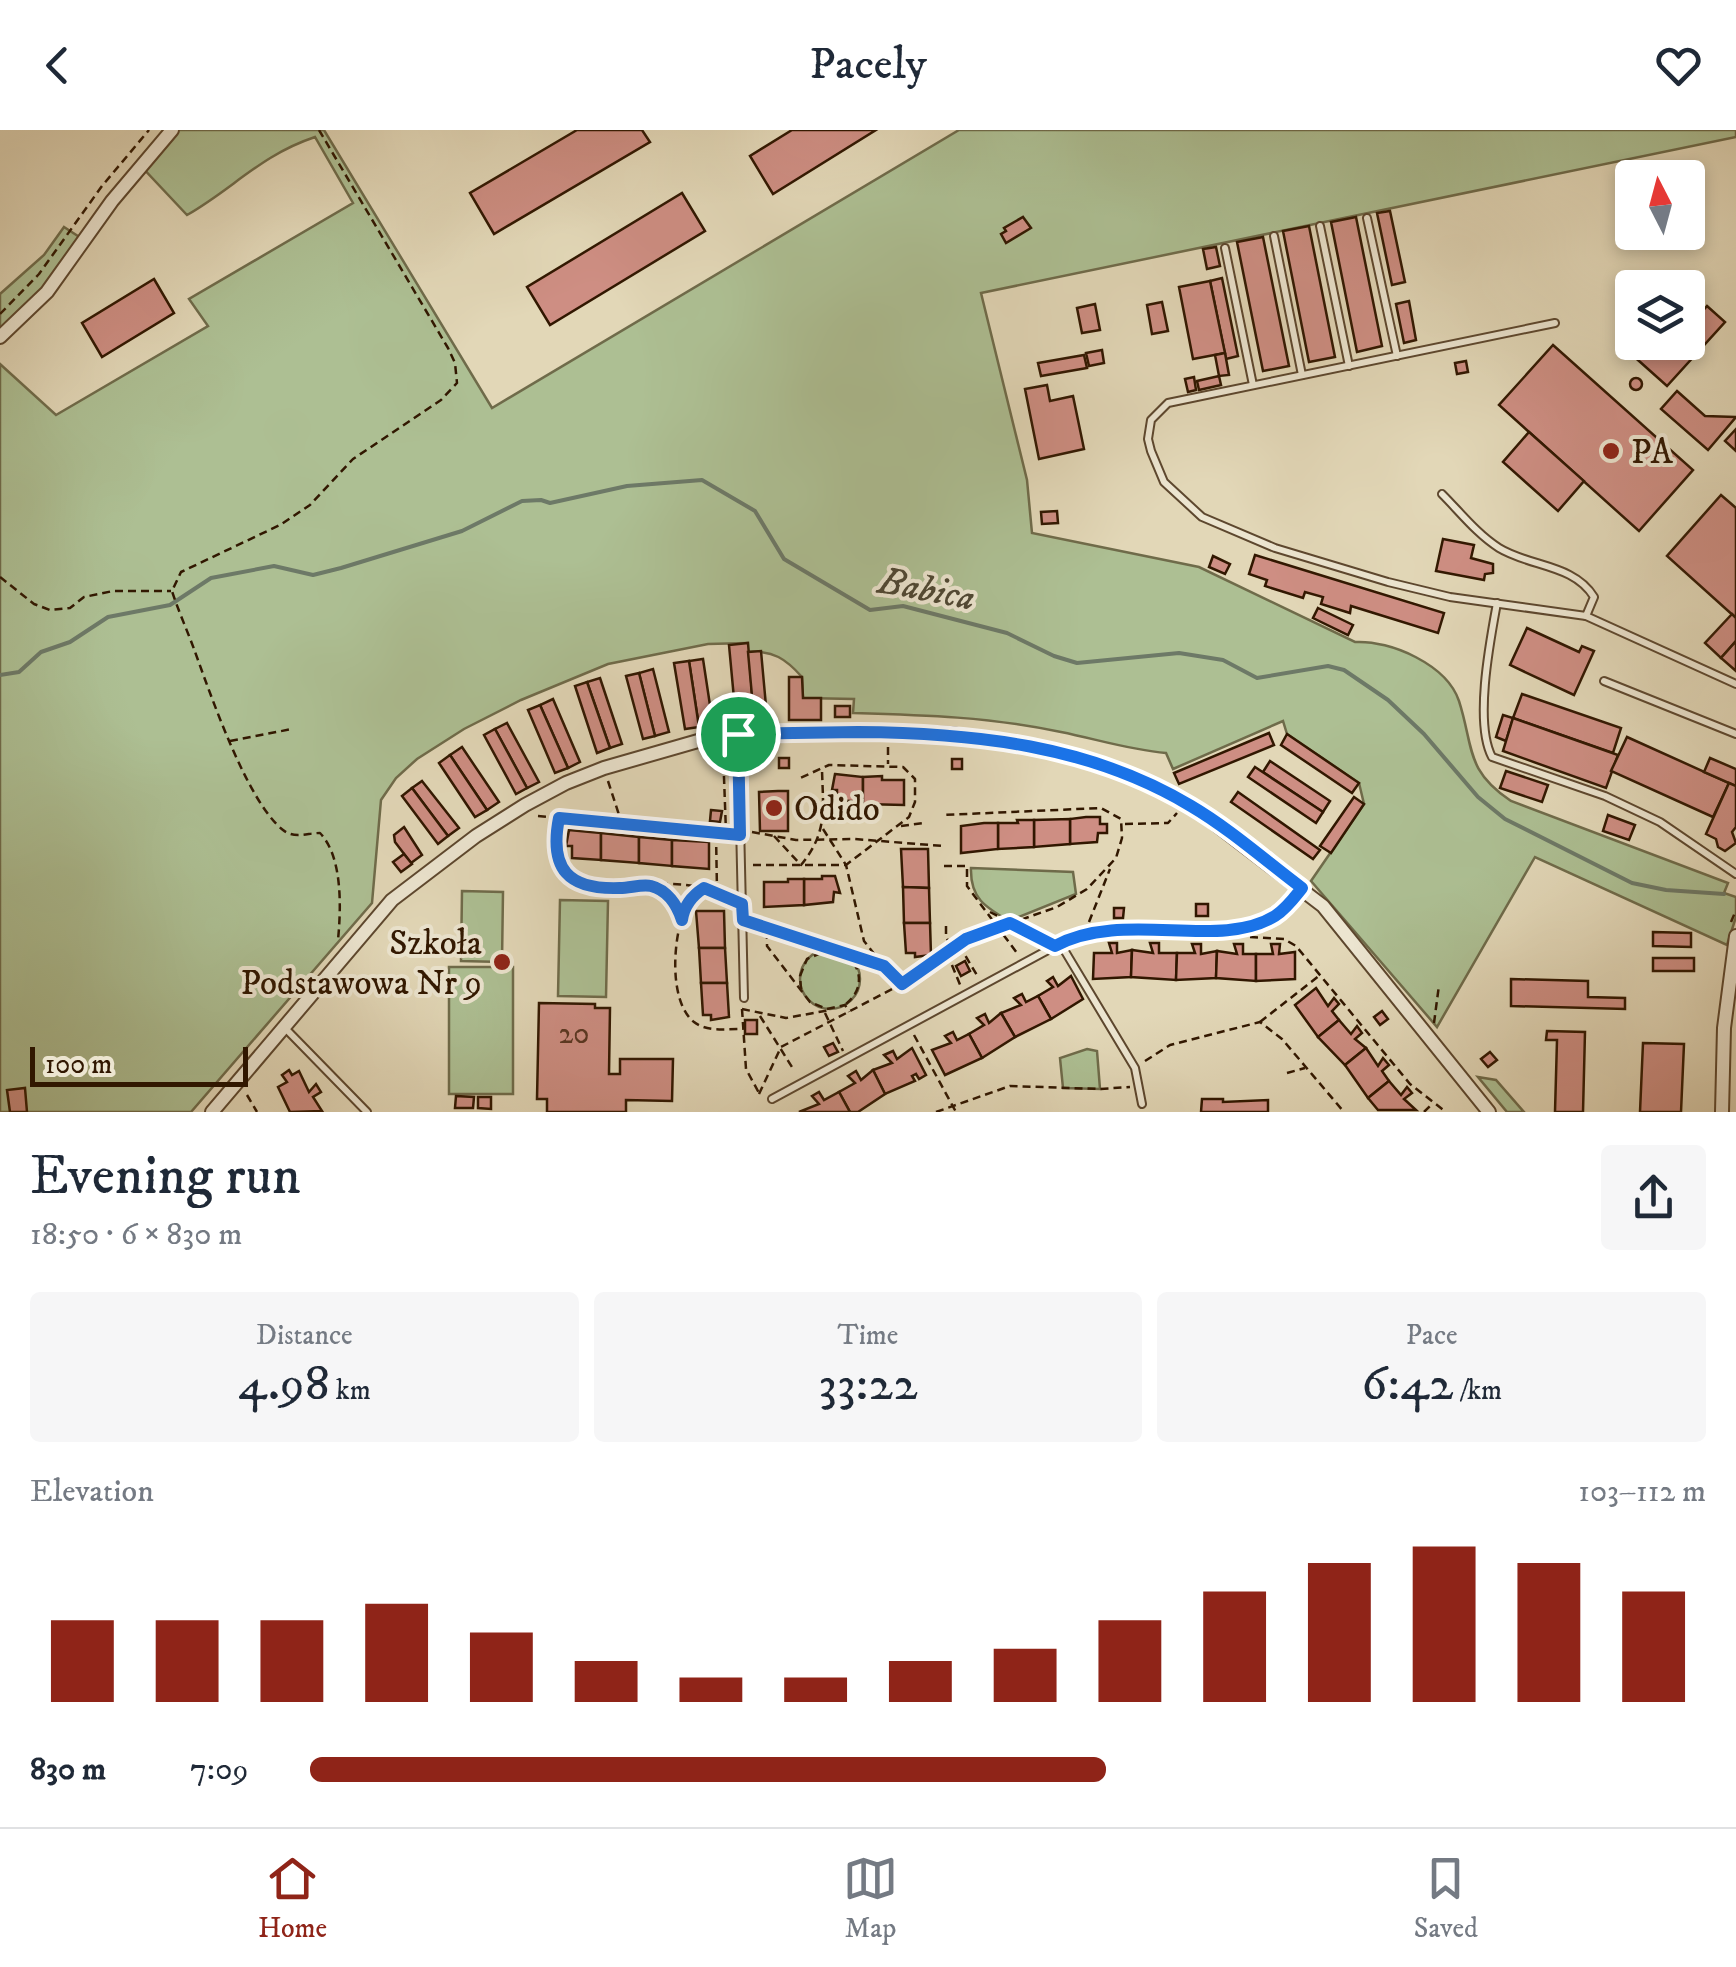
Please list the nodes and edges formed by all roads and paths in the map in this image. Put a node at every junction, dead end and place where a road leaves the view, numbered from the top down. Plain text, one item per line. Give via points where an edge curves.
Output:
1 (149, 130) edge
2 (172, 130) edge
3 (319, 130) edge
4 (1367, 218) dead end
5 (1320, 226) dead end
6 (1274, 236) dead end
7 (1225, 248) dead end
8 (0, 314) edge
9 (1555, 324) dead end
10 (0, 338) edge
11 (1396, 356) junction
12 (1349, 366) junction
13 (1302, 375) junction
14 (1253, 385) junction
15 (1442, 494) dead end
16 (0, 577) edge
17 (172, 593) junction
18 (1498, 602) junction
19 (1586, 616) junction
20 (1604, 681) dead end
21 (1736, 684) edge
22 (292, 729) dead end
23 (738, 734) junction
24 (1736, 734) edge
25 (230, 742) junction
26 (888, 746) dead end
27 (722, 748) dead end
28 (888, 765) junction
29 (822, 768) junction
30 (608, 779) dead end
31 (798, 779) dead end
32 (1178, 812) dead end
33 (944, 815) dead end
34 (541, 816) dead end
35 (559, 818) junction
36 (924, 823) dead end
37 (622, 824) junction
38 (1122, 825) junction
39 (899, 826) junction
40 (823, 830) junction
41 (716, 832) junction
42 (726, 833) junction
43 (740, 833) junction
44 (773, 834) junction
45 (819, 840) junction
46 (829, 840) junction
47 (878, 842) junction
48 (944, 846) dead end
49 (741, 865) junction
50 (801, 865) junction
51 (846, 865) junction
52 (944, 866) dead end
53 (1111, 867) junction
54 (1736, 874) edge
55 (650, 886) junction
56 (704, 888) junction
57 (1302, 888) junction
58 (716, 891) junction
59 (742, 904) junction
60 (988, 912) junction
61 (682, 920) junction
62 (743, 920) junction
63 (1010, 923) junction
64 (946, 926) dead end
65 (1000, 927) junction
66 (766, 930) junction
67 (1086, 932) junction
68 (349, 934) dead end
69 (1736, 936) edge
70 (1244, 937) dead end
71 (958, 944) junction
72 (1058, 944) junction
73 (833, 949) junction
74 (949, 949) junction
75 (842, 952) junction
76 (1023, 963) junction
77 (884, 966) junction
78 (1321, 974) junction
79 (902, 984) junction
80 (982, 985) junction
81 (1440, 985) dead end
82 (804, 994) junction
83 (965, 994) junction
84 (744, 998) joint
85 (845, 1005) junction
86 (836, 1009) junction
87 (742, 1010) junction
88 (824, 1012) junction
89 (848, 1012) junction
90 (759, 1015) junction
91 (1422, 1015) dead end
92 (828, 1022) junction
93 (1260, 1022) junction
94 (284, 1026) junction
95 (741, 1030) junction
96 (913, 1033) dead end
97 (781, 1047) junction
98 (847, 1058) junction
99 (792, 1066) dead end
100 (1135, 1068) junction
101 (1306, 1068) junction
102 (1287, 1073) dead end
103 (1140, 1086) junction
104 (244, 1090) dead end
105 (759, 1094) junction
106 (768, 1101) joint
107 (1142, 1104) dead end
108 (1432, 1104) junction
109 (952, 1105) junction
110 (212, 1112) edge
111 (257, 1112) edge
112 (368, 1112) edge
113 (936, 1112) edge
114 (956, 1112) edge
115 (1344, 1112) edge
116 (1424, 1112) edge
117 (1446, 1112) edge
118 (1489, 1112) edge
119 (1722, 1112) edge

1 - 8 path via 39,274
2 - 10 street via 47,292
3 - 17 path via 451,354 457,383 353,458 310,505 181,572
4 - 11 lane
5 - 12 lane
6 - 13 lane
7 - 14 lane
9 - 11 lane
11 - 12 lane
12 - 13 lane
13 - 14 lane
14 - 18 lane via 1168,403 1151,420 1155,466 1190,509 1275,548 1450,597
15 - 19 lane via 1502,549 1579,578 1594,597
16 - 17 path via 50,610 113,591
17 - 25 path
18 - 19 lane
18 - 54 lane via 1486,684 1492,757 1660,822
19 - 21 lane
20 - 24 lane
22 - 25 path
23 - 43 lane
23 - 57 street via 951,734 1064,753 1131,775 1192,806
23 - 94 street via 604,768 476,836 392,900
25 - 68 path via 281,829 298,836 320,832 329,844 338,946
26 - 28 path
27 - 42 path
28 - 29 path
28 - 39 path via 907,769 916,784 913,811
29 - 31 path
29 - 40 path
30 - 37 path
32 - 38 path via 1168,824
33 - 38 path via 1101,808 1118,814
34 - 35 path
35 - 37 path
35 - 55 path via 555,852 569,876 598,888
36 - 39 path
37 - 41 path
38 - 53 path
39 - 47 path
40 - 45 path
40 - 46 path
41 - 42 path
41 - 58 path
42 - 43 path
43 - 44 path
43 - 49 lane
44 - 45 path
44 - 50 path
45 - 46 path
45 - 50 path
46 - 47 path
46 - 51 path
47 - 48 path
47 - 51 path
49 - 50 path
49 - 59 lane
50 - 51 path
51 - 77 path via 864,940
52 - 60 path via 967,866 967,886
53 - 63 path via 1074,899
53 - 67 path
55 - 56 path
55 - 61 path via 668,895
56 - 58 path
56 - 61 path
57 - 67 lane via 1279,913 1240,928
57 - 118 street
58 - 59 path
59 - 62 lane
60 - 63 path
60 - 65 path
61 - 95 path via 678,999 696,1023
62 - 66 path
62 - 84 lane
63 - 65 path
63 - 72 path
64 - 74 path
65 - 71 path
65 - 76 path
66 - 73 path
66 - 82 path via 766,946
67 - 72 lane
69 - 119 street
70 - 78 path via 1290,941
71 - 74 path
71 - 80 path
72 - 76 lane
72 - 100 lane
73 - 75 path
73 - 82 path via 807,959 800,976
74 - 79 path
74 - 83 path
75 - 77 path
75 - 85 path via 860,973 858,991
76 - 80 lane
77 - 79 path
78 - 93 path
78 - 108 path
79 - 89 path
80 - 83 lane
81 - 91 path via 1433,1029
82 - 86 path via 818,1007
83 - 98 lane
84 - 87 path
85 - 86 path
85 - 89 path
86 - 88 path
87 - 90 path
87 - 95 path
88 - 90 path
88 - 92 path
89 - 92 path
90 - 97 path
92 - 97 path
92 - 98 path
93 - 100 path via 1170,1045
93 - 101 path
94 - 110 street
94 - 112 lane
95 - 105 path via 746,1069
96 - 109 path
97 - 99 path
97 - 105 path
98 - 106 lane
100 - 103 lane
101 - 102 path
101 - 115 path
103 - 107 lane
103 - 109 path via 1010,1086
104 - 111 path
105 - 106 path
108 - 116 path
108 - 117 path
109 - 113 path
109 - 114 path

